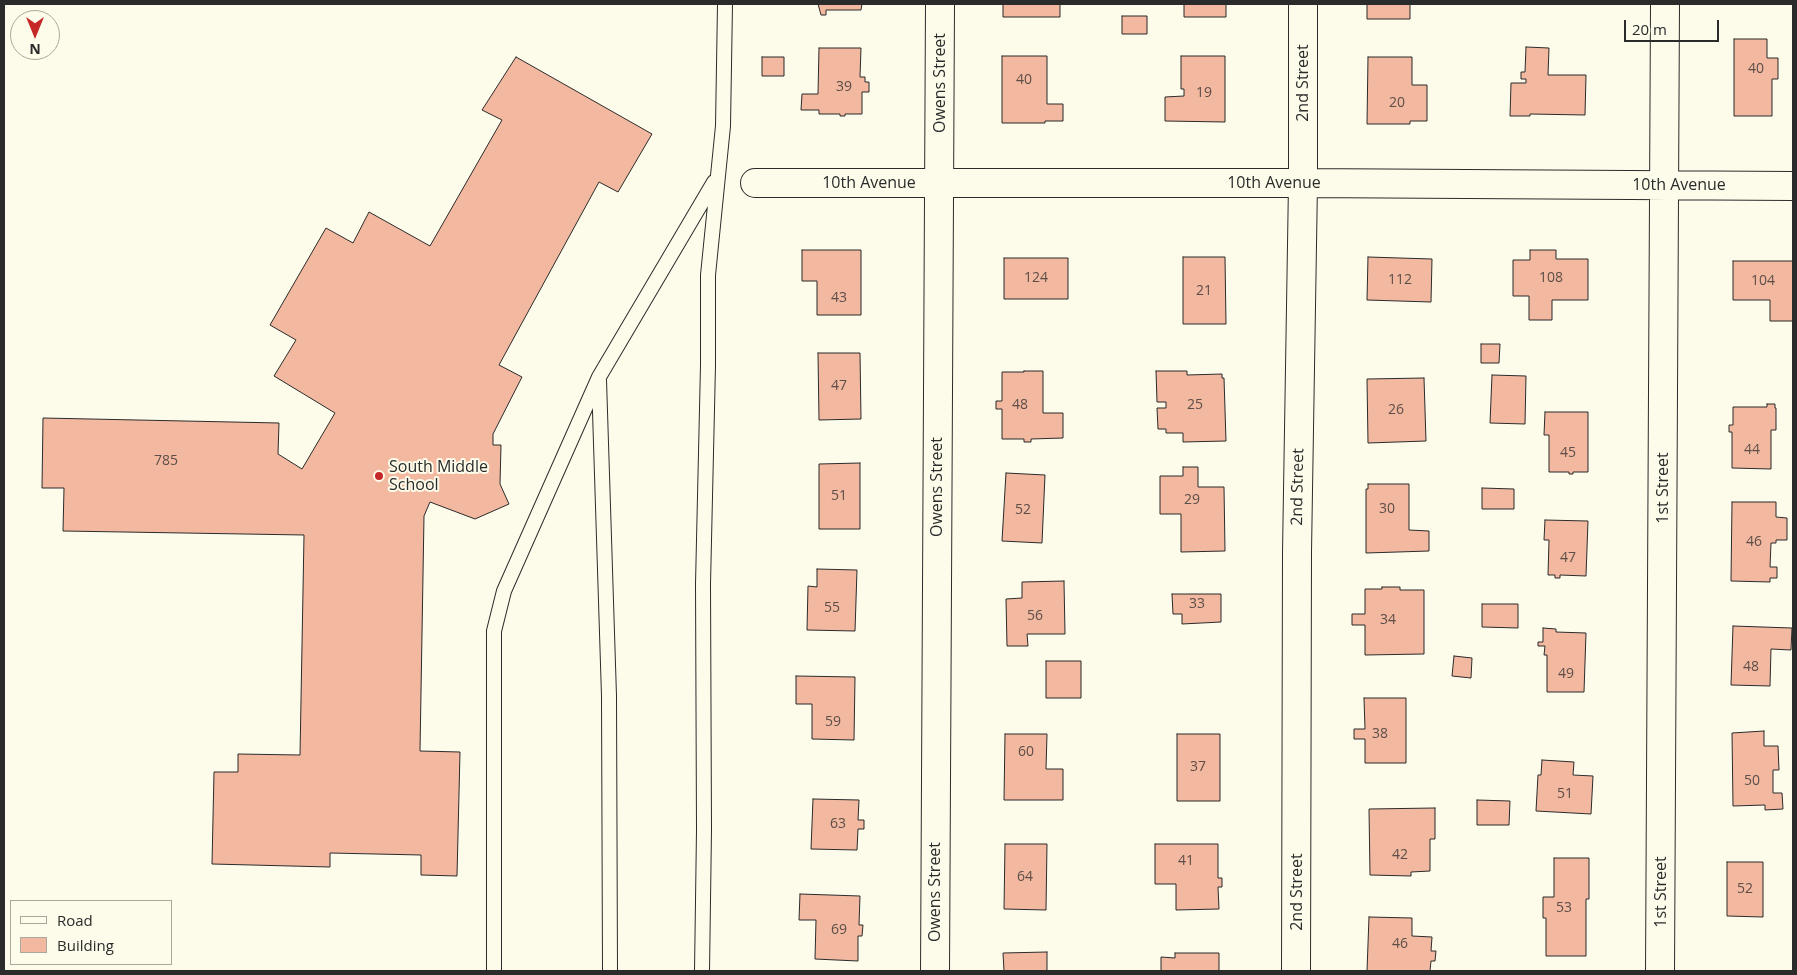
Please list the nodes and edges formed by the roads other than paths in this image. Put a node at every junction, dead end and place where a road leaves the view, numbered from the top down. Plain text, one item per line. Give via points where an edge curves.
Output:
1 (726, 4) edge
2 (940, 4) edge
3 (1303, 4) edge
4 (1665, 4) edge
5 (717, 176) junction
6 (755, 183) dead end
7 (939, 183) junction
8 (1304, 183) junction
9 (1665, 186) junction
10 (1793, 186) edge
11 (599, 377) junction
12 (494, 971) edge
13 (610, 971) edge
14 (702, 971) edge
15 (935, 971) edge
16 (1296, 971) edge
17 (1660, 971) edge

1 - 5 lane via 723,126
2 - 7 street, Owens Street
3 - 8 street, 2nd Street
4 - 9 street, 1st Street
5 - 11 lane
5 - 14 lane via 708,275
6 - 7 street, 10th Avenue
7 - 8 street, 10th Avenue
7 - 15 street, Owens Street
8 - 9 street, 10th Avenue
8 - 16 street, 2nd Street via 1297,552
9 - 10 street, 10th Avenue
9 - 17 street, 1st Street
11 - 12 lane via 504,591 494,631
11 - 13 lane via 609,696

